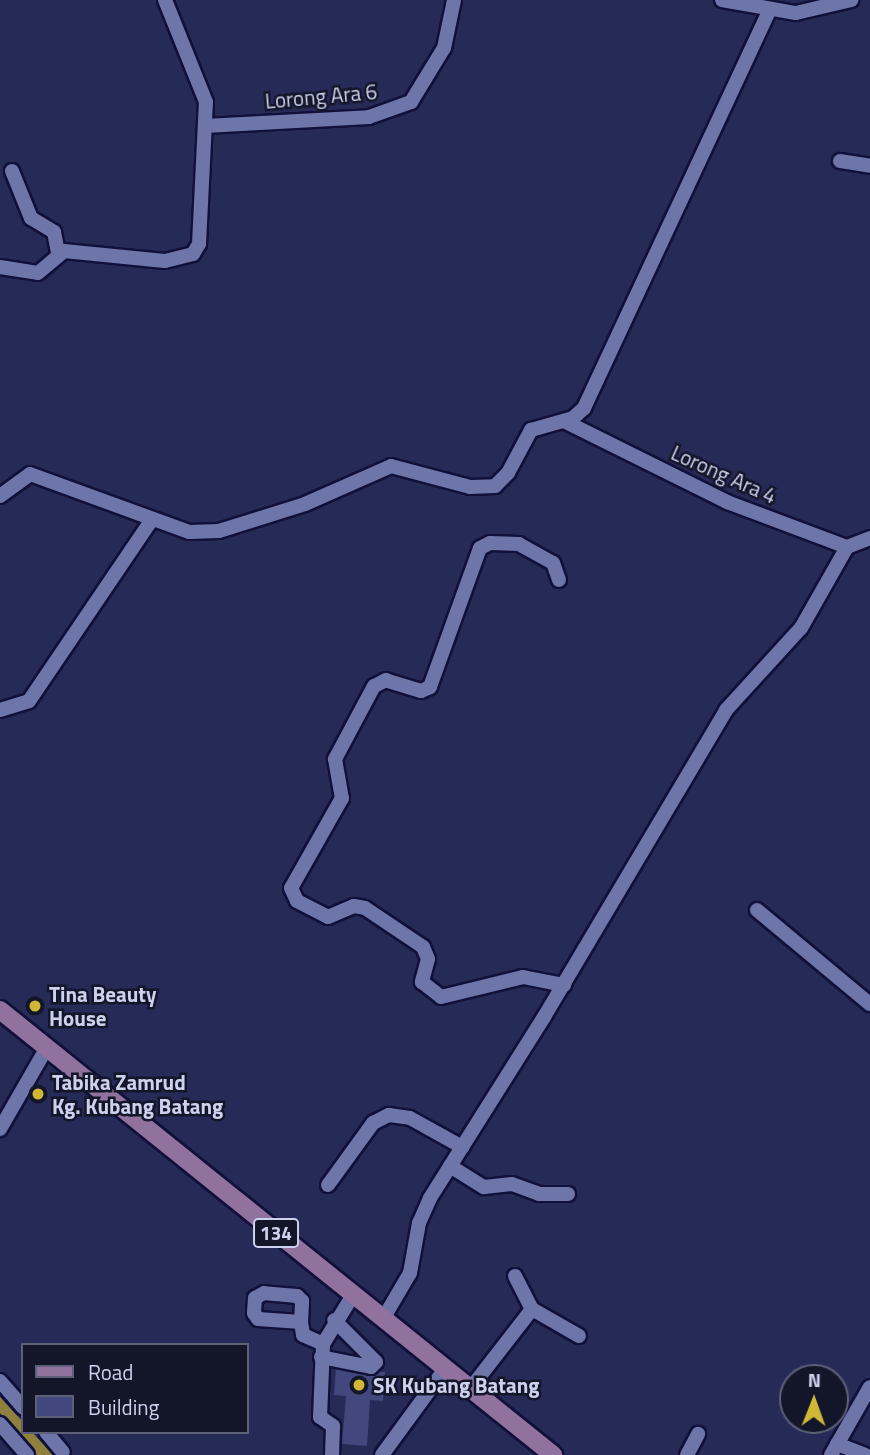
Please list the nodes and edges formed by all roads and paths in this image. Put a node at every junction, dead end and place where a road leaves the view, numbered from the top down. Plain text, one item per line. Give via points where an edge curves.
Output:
1 (165, 0) edge
2 (454, 0) edge
3 (722, 0) edge
4 (851, 0) edge
5 (770, 9) junction
6 (205, 126) junction
7 (840, 160) dead end
8 (870, 166) edge
9 (12, 171) dead end
10 (58, 253) junction
11 (0, 267) edge
12 (564, 421) junction
13 (0, 496) edge
14 (151, 521) junction
15 (870, 538) edge
16 (847, 547) junction
17 (559, 580) dead end
18 (0, 710) edge
19 (757, 910) dead end
20 (564, 985) junction
21 (870, 1004) edge
22 (0, 1010) edge
23 (46, 1049) junction
24 (0, 1129) edge
25 (462, 1147) junction
26 (450, 1166) junction
27 (328, 1185) dead end
28 (568, 1194) dead end
29 (515, 1276) dead end
30 (353, 1295) junction
31 (532, 1309) junction
32 (383, 1319) junction
33 (334, 1321) junction
34 (301, 1322) dead end
35 (579, 1336) dead end
36 (322, 1350) junction
37 (445, 1369) junction
38 (0, 1381) edge
39 (870, 1387) edge
40 (470, 1389) junction
41 (21, 1405) edge
42 (0, 1424) edge
43 (48, 1434) edge
44 (698, 1434) dead end
45 (834, 1450) edge
46 (63, 1451) dead end
47 (336, 1454) edge
48 (27, 1455) edge
49 (382, 1455) edge
50 (553, 1455) edge
51 (687, 1455) edge
52 (864, 1455) edge

1 - 6 street via 204,91
2 - 6 street, Lorong Ara 6 via 444,48 411,102 369,117
3 - 5 street
4 - 5 street via 809,12
5 - 12 street via 584,408
6 - 10 street via 202,231 193,254 145,261 76,250
7 - 8 street
9 - 10 street via 32,219 54,232
10 - 11 street via 38,273
12 - 14 street via 531,429 508,473 495,486 470,488 391,466 305,504 219,531 189,531
12 - 16 street, Lorong Ara 4 via 727,502
13 - 14 street via 30,474
14 - 18 street via 29,701
15 - 16 street
16 - 20 street via 801,628 726,710
17 - 20 street via 553,563 519,544 491,543 480,548 430,687 421,691 386,680 374,686 335,759 342,798 291,888 298,901 325,916 335,917 362,906 423,947 428,959 422,982 441,997 523,977
19 - 21 street
20 - 25 street
22 - 23 main road, 134
23 - 24 street
23 - 30 main road, 134
25 - 26 street
25 - 27 street via 410,1118 389,1115 373,1123
26 - 28 street via 484,1187 512,1184 538,1194
26 - 32 street via 419,1223 411,1273
29 - 31 street
30 - 32 main road, 134
30 - 33 street
31 - 35 street
31 - 40 street
32 - 37 main road, 134
33 - 36 street
33 - 36 street via 376,1362 371,1367
34 - 36 street via 303,1335
36 - 47 street via 320,1418 333,1426
37 - 40 main road, 134
37 - 49 street
38 - 41 street
39 - 45 street
40 - 50 main road, 134
42 - 48 street
43 - 46 street
44 - 51 street
45 - 52 street

